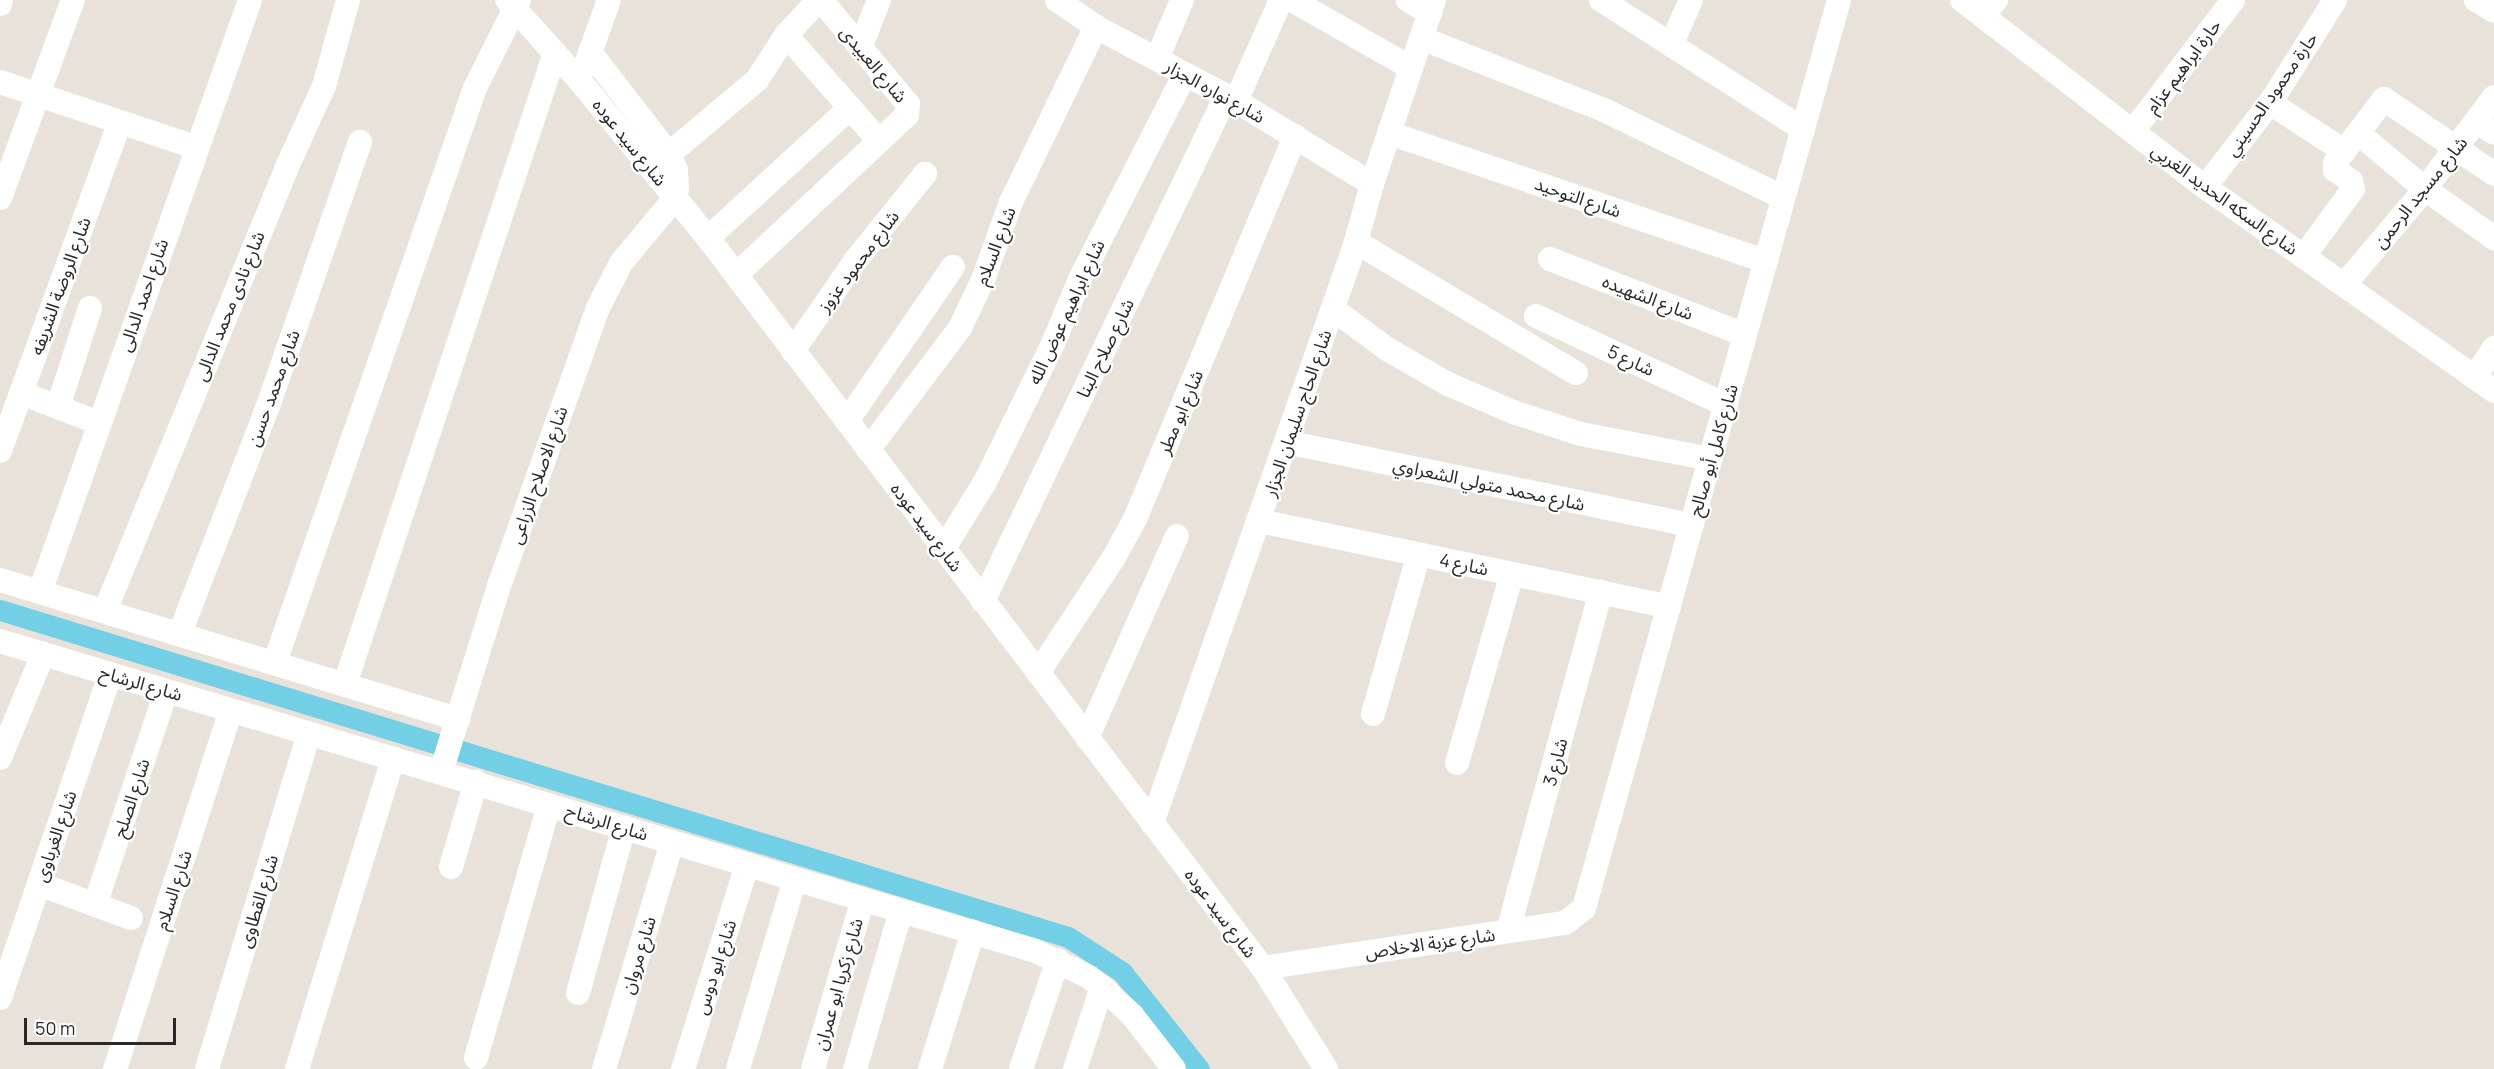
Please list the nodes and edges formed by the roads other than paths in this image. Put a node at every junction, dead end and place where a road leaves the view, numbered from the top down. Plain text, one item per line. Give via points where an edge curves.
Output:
1 (74, 0) edge
2 (250, 0) edge
3 (348, 0) edge
4 (609, 0) edge
5 (879, 0) edge
6 (1182, 0) edge
7 (1281, 0) edge
8 (1292, 0) edge
9 (1408, 0) edge
10 (1691, 0) edge
11 (1839, 0) edge
12 (1962, 0) edge
13 (2233, 0) edge
14 (2335, 0) edge
15 (2476, 0) edge
16 (1606, 1) edge
17 (1062, 2) edge
18 (514, 3) edge
19 (1432, 7) edge
20 (1990, 8) edge
21 (2494, 11) edge
22 (1096, 27) junction
23 (786, 34) junction
24 (1421, 38) junction
25 (1671, 45) junction
26 (860, 48) junction
27 (591, 52) junction
28 (555, 53) junction
29 (1157, 59) junction
30 (1411, 68) junction
31 (1185, 74) junction
32 (580, 81) junction
33 (0, 82) edge
34 (38, 95) junction
35 (2494, 97) edge
36 (1231, 98) junction
37 (2270, 103) junction
38 (850, 108) junction
39 (120, 122) junction
40 (2485, 128) edge
41 (1803, 129) junction
42 (2133, 131) junction
43 (1389, 133) junction
44 (1295, 136) junction
45 (879, 141) junction
46 (360, 142) dead end
47 (2351, 142) junction
48 (195, 147) junction
49 (2457, 148) junction
50 (669, 154) junction
51 (925, 174) dead end
52 (2494, 174) edge
53 (1372, 184) junction
54 (2205, 187) junction
55 (2425, 189) junction
56 (0, 198) edge
57 (675, 198) junction
58 (1784, 198) junction
59 (708, 238) junction
60 (2494, 238) edge
61 (1356, 242) junction
62 (2304, 256) junction
63 (1550, 259) dead end
64 (1766, 261) junction
65 (954, 267) dead end
66 (736, 275) junction
67 (2344, 285) junction
68 (90, 308) dead end
69 (1333, 309) junction
70 (1536, 316) dead end
71 (1745, 335) junction
72 (2494, 348) edge
73 (794, 351) junction
74 (1576, 373) dead end
75 (2485, 384) edge
76 (21, 393) junction
77 (1726, 405) junction
78 (58, 407) junction
79 (847, 422) junction
80 (99, 423) junction
81 (1286, 442) junction
82 (868, 450) junction
83 (0, 451) edge
84 (1711, 459) junction
85 (1259, 521) junction
86 (1692, 525) junction
87 (1177, 536) dead end
88 (944, 548) junction
89 (1419, 554) junction
90 (1512, 574) junction
91 (0, 580) edge
92 (40, 592) junction
93 (1601, 592) junction
94 (983, 601) junction
95 (1669, 607) junction
96 (105, 611) junction
97 (180, 633) junction
98 (0, 641) edge
99 (43, 654) junction
100 (275, 662) junction
101 (1038, 673) junction
102 (110, 674) junction
103 (345, 684) junction
104 (166, 691) junction
105 (231, 710) junction
106 (1373, 714) dead end
107 (458, 719) junction
108 (309, 733) junction
109 (1088, 738) junction
110 (0, 758) edge
111 (393, 758) junction
112 (1457, 763) dead end
113 (441, 772) junction
114 (476, 783) junction
115 (549, 805) junction
116 (1152, 823) junction
117 (624, 827) junction
118 (672, 842) junction
119 (747, 865) junction
120 (451, 867) dead end
121 (795, 879) junction
122 (39, 884) junction
123 (863, 899) junction
124 (1587, 900) joint
125 (95, 905) junction
126 (901, 911) junction
127 (131, 918) dead end
128 (1508, 931) junction
129 (973, 932) junction
130 (1058, 960) junction
131 (1263, 968) junction
132 (1102, 987) junction
133 (578, 993) dead end
134 (0, 998) edge
135 (476, 1058) dead end
136 (1169, 1066) edge
137 (115, 1069) edge
138 (207, 1069) edge
139 (297, 1069) edge
140 (604, 1069) edge
141 (683, 1069) edge
142 (738, 1069) edge
143 (813, 1069) edge
144 (855, 1069) edge
145 (930, 1069) edge
146 (1021, 1069) edge
147 (1076, 1069) edge
148 (1326, 1069) edge

1 - 34 street
2 - 48 street, شارع احمد الدالى
3 - 96 street, شارع نادى محمد الدالى via 324,87 286,169
4 - 27 street
5 - 26 street
6 - 29 street
7 - 36 street, شارع صلاح البنا
8 - 30 street
9 - 19 street
10 - 25 street
11 - 41 street, شارع كامل أبو صالح
12 - 20 street, شارع السكه الحديد الغربي
13 - 42 street, حارة ابراهيم عزام
14 - 37 street, حارة محمود الحسيني
15 - 21 street
16 - 25 street
17 - 22 street, شارع نواره الجزار
18 - 28 street, شارع سيد عوده
18 - 100 street via 475,88
19 - 24 street, شارع الحاج سليمان الجزار
20 - 42 street, شارع السكه الحديد الغربي
22 - 29 street, شارع نواره الجزار
22 - 82 street, شارع السلام via 1011,202 984,277 960,328
23 - 26 street, شارع العبيدى via 820,2
23 - 38 street
23 - 50 street, شارع العبيدى via 757,80
24 - 30 street, شارع الحاج سليمان الجزار
24 - 58 street via 1605,110
25 - 41 street
26 - 45 street, شارع العبيدى via 909,107 907,115
27 - 32 street
27 - 50 street
28 - 32 street, شارع سيد عوده
28 - 103 street
29 - 31 street, شارع نواره الجزار
30 - 43 street, شارع الحاج سليمان الجزار
31 - 36 street, شارع نواره الجزار
31 - 88 street, شارع ابراهيم عوض الله via 1081,277 985,482
32 - 57 street, شارع سيد عوده
33 - 34 street
34 - 39 street
34 - 56 street
35 - 40 street, شارع مسجد الرحمن
36 - 44 street, شارع نواره الجزار
36 - 94 street, شارع صلاح البنا
37 - 47 street
37 - 54 street, حارة محمود الحسيني
38 - 45 street
38 - 59 street
39 - 48 street
39 - 76 street, شارع الروضة الشريفه
40 - 49 street, شارع مسجد الرحمن
41 - 58 street, شارع كامل أبو صالح
42 - 54 street, شارع السكه الحديد الغربي
43 - 53 street, شارع الحاج سليمان الجزار
43 - 64 street, شارع التوحيد
44 - 53 street, شارع نواره الجزار
44 - 101 street, شارع ابو مطر via 1135,519
45 - 66 street, شارع العبيدى
46 - 97 street, شارع محمد حسن via 267,408
47 - 49 street via 2384,99
47 - 55 street
47 - 62 street via 2334,166 2351,181 2353,189
48 - 80 street, شارع احمد الدالى
49 - 52 street
49 - 55 street, شارع مسجد الرحمن
50 - 57 street via 678,180
51 - 73 street, شارع محمود عزوز via 855,261
53 - 61 street, شارع الحاج سليمان الجزار
54 - 62 street, شارع السكه الحديد الغربي
55 - 60 street
55 - 67 street, شارع مسجد الرحمن
57 - 59 street, شارع سيد عوده
57 - 107 street, شارع الاصلاح الزراعى via 621,263 597,310 500,583
58 - 64 street, شارع كامل أبو صالح
59 - 66 street, شارع سيد عوده
61 - 69 street, شارع الحاج سليمان الجزار
61 - 74 street
62 - 67 street, شارع السكه الحديد الغربي
63 - 71 street, شارع الشهيده
64 - 71 street, شارع كامل أبو صالح
65 - 79 street
66 - 73 street, شارع سيد عوده
67 - 75 street, شارع السكه الحديد الغربي
68 - 78 street
69 - 81 street, شارع الحاج سليمان الجزار
69 - 84 street via 1387,349 1449,384 1513,412 1581,434
70 - 77 street, شارع 5
71 - 77 street, شارع كامل أبو صالح
72 - 75 street
73 - 79 street, شارع سيد عوده
76 - 78 street
76 - 83 street, شارع الروضة الشريفه
77 - 84 street, شارع كامل أبو صالح
78 - 80 street
79 - 82 street, شارع سيد عوده
80 - 92 street, شارع احمد الدالى
81 - 85 street, شارع الحاج سليمان الجزار
81 - 86 street, شارع محمد متولي الشعراوي
82 - 88 street, شارع سيد عوده
84 - 86 street, شارع كامل أبو صالح
85 - 89 street, شارع 4
85 - 116 street, شارع الحاج سليمان الجزار
86 - 95 street, شارع كامل أبو صالح
87 - 109 street
88 - 94 street, شارع سيد عوده
89 - 90 street, شارع 4
89 - 106 street
90 - 93 street, شارع 4
90 - 112 street
91 - 92 street
92 - 96 street
93 - 95 street, شارع 4
93 - 128 street, شارع 3
94 - 101 street, شارع سيد عوده
95 - 124 street, شارع كامل أبو صالح
96 - 97 street
97 - 100 street
98 - 99 street, شارع الرشاح
99 - 102 street, شارع الرشاح
99 - 110 street
100 - 103 street
101 - 109 street, شارع سيد عوده
102 - 104 street, شارع الرشاح
102 - 122 street, شارع الغرباوى
103 - 107 street
104 - 105 street, شارع الرشاح
104 - 125 street, شارع الصلح
105 - 108 street, شارع الرشاح
105 - 137 street, شارع السلام
107 - 113 street, شارع الاصلاح الزراعى
108 - 111 street, شارع الرشاح
108 - 138 street, شارع القطاوى
109 - 116 street, شارع سيد عوده
111 - 113 street, شارع الرشاح
111 - 139 street
113 - 114 street, شارع الرشاح
114 - 115 street, شارع الرشاح
114 - 120 street
115 - 117 street, شارع الرشاح
115 - 135 street
116 - 131 street, شارع سيد عوده
117 - 118 street, شارع الرشاح
117 - 133 street
118 - 119 street, شارع الرشاح
118 - 140 street, شارع مروان
119 - 121 street, شارع الرشاح
119 - 141 street, شارع ابو دوس
121 - 123 street, شارع الرشاح
121 - 142 street
122 - 125 street
122 - 134 street, شارع الغرباوى
123 - 126 street, شارع الرشاح
123 - 143 street, شارع زكريا ابو عمران
124 - 128 street, شارع عزبة الاخلاص via 1579,915 1565,923
125 - 127 street
126 - 129 street, شارع الرشاح
126 - 144 street
128 - 131 street, شارع عزبة الاخلاص
129 - 130 street, شارع الرشاح
129 - 145 street
130 - 132 street, شارع الرشاح
130 - 146 street
131 - 148 street, شارع سيد عوده
132 - 136 street, شارع الرشاح via 1132,1015
132 - 147 street

